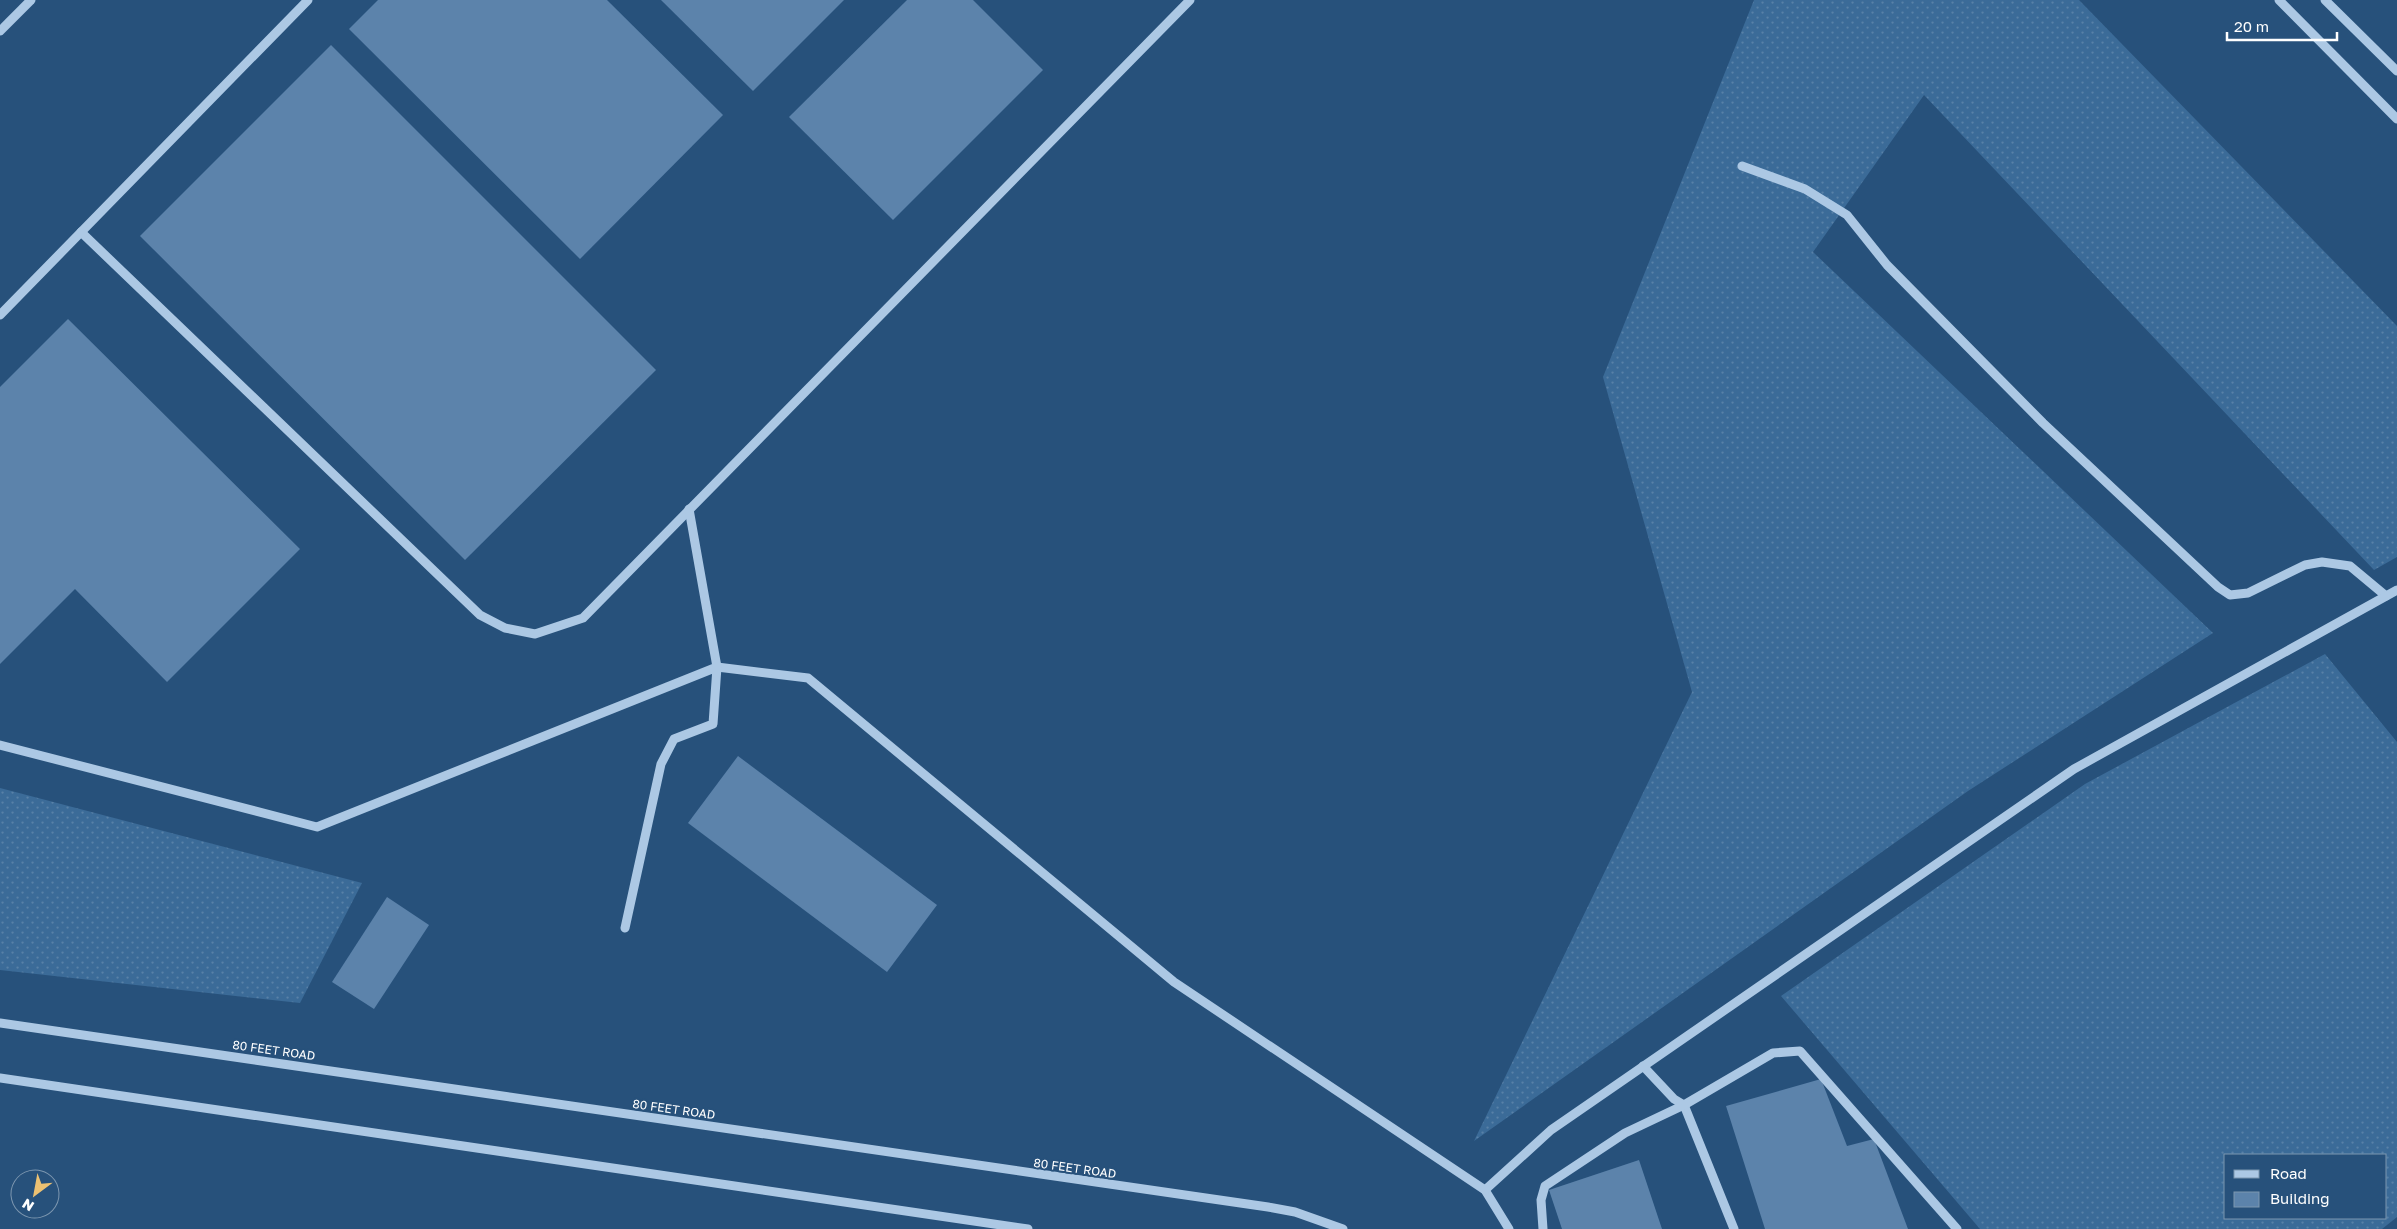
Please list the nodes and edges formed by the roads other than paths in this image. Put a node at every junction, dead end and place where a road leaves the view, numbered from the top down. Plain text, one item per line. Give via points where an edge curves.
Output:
1 (31, 0) edge
2 (308, 0) edge
3 (1190, 0) edge
4 (2279, 0) edge
5 (2325, 0) edge
6 (0, 31) edge
7 (2397, 70) edge
8 (2397, 119) edge
9 (1742, 166) dead end
10 (81, 232) junction
11 (0, 315) edge
12 (690, 510) junction
13 (2397, 590) edge
14 (2386, 596) junction
15 (717, 667) junction
16 (0, 745) edge
17 (625, 928) dead end
18 (0, 1023) edge
19 (1643, 1066) junction
20 (0, 1078) edge
21 (1684, 1105) junction
22 (1485, 1190) junction
23 (1507, 1228) edge
24 (1028, 1229) edge
25 (1343, 1229) edge
26 (1543, 1229) edge
27 (1734, 1229) edge
28 (1957, 1229) edge

1 - 6 street
2 - 10 street
3 - 12 street
4 - 8 street
5 - 7 street
9 - 14 street via 1805,189 1847,215 1887,265 2043,424 2218,588 2230,595 2248,593 2305,565 2322,562 2350,566
10 - 11 street
10 - 12 street via 480,615 505,628 535,634 583,618
12 - 15 street
13 - 14 street
14 - 19 street via 2074,768
15 - 16 street via 317,827
15 - 17 street via 713,724 674,739 661,764
15 - 22 street via 808,678 1174,982
18 - 25 street, 80 FEET ROAD via 1268,1207 1295,1212
19 - 21 street
19 - 22 street via 1551,1130
20 - 24 street
21 - 26 street via 1625,1133 1544,1186 1541,1200
21 - 27 street
21 - 28 street via 1774,1053 1800,1051
22 - 23 street

